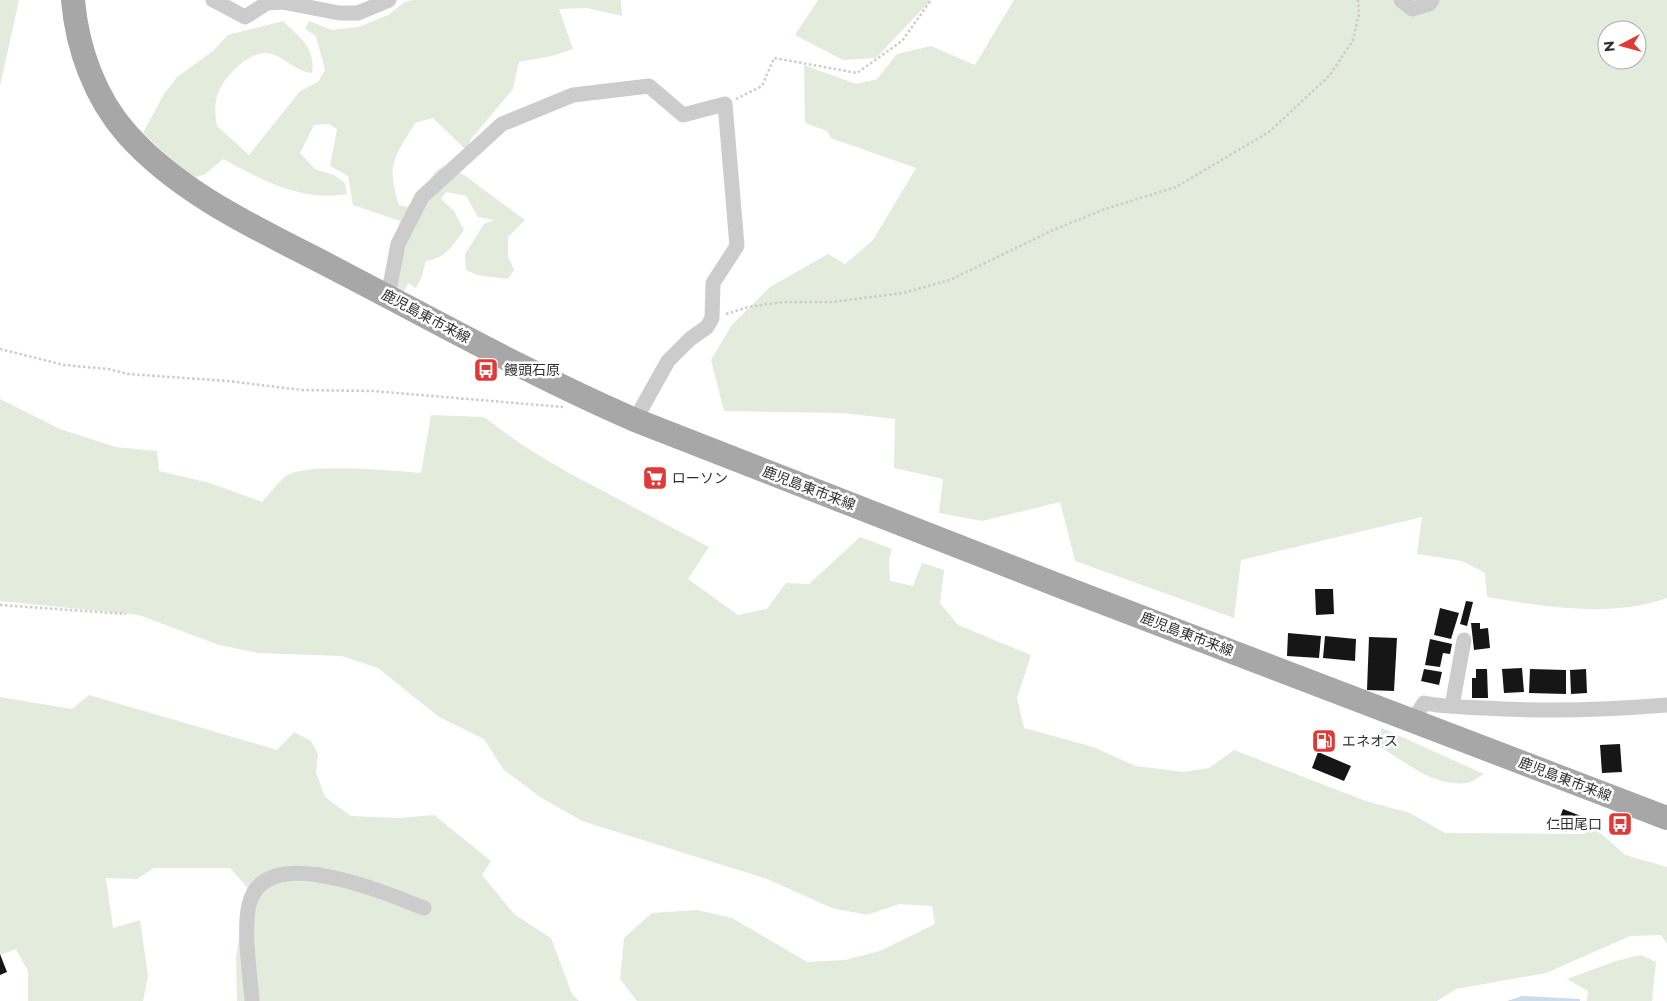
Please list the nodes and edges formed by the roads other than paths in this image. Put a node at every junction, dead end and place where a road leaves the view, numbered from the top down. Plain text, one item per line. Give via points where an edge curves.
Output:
1 (73, 0) edge
2 (213, 0) edge
3 (389, 0) edge
4 (1401, 0) edge
5 (1432, 0) edge
6 (357, 7) edge
7 (388, 296) junction
8 (635, 420) junction
9 (1464, 640) dead end
10 (1667, 705) edge
11 (1452, 706) junction
12 (1413, 720) junction
13 (1667, 818) edge
14 (424, 908) dead end
15 (252, 1001) edge

1 - 7 main road, 鹿児島東市来線 via 75,27 86,64 106,104 126,133 143,149 172,176 226,210
2 - 6 street via 245,17 268,3 282,2 339,13
3 - 6 street
4 - 5 street via 1412,9
7 - 8 main road, 鹿児島東市来線 via 591,401
7 - 8 street via 398,244 422,198 502,124 573,95 649,86 682,115 725,104 737,246 713,282 712,318 707,327 668,361
8 - 12 main road, 鹿児島東市来線
9 - 11 street
10 - 11 street via 1594,711
11 - 12 street via 1424,703
12 - 13 main road, 鹿児島東市来線
14 - 15 street via 351,881 309,873 264,881 256,888 249,905

